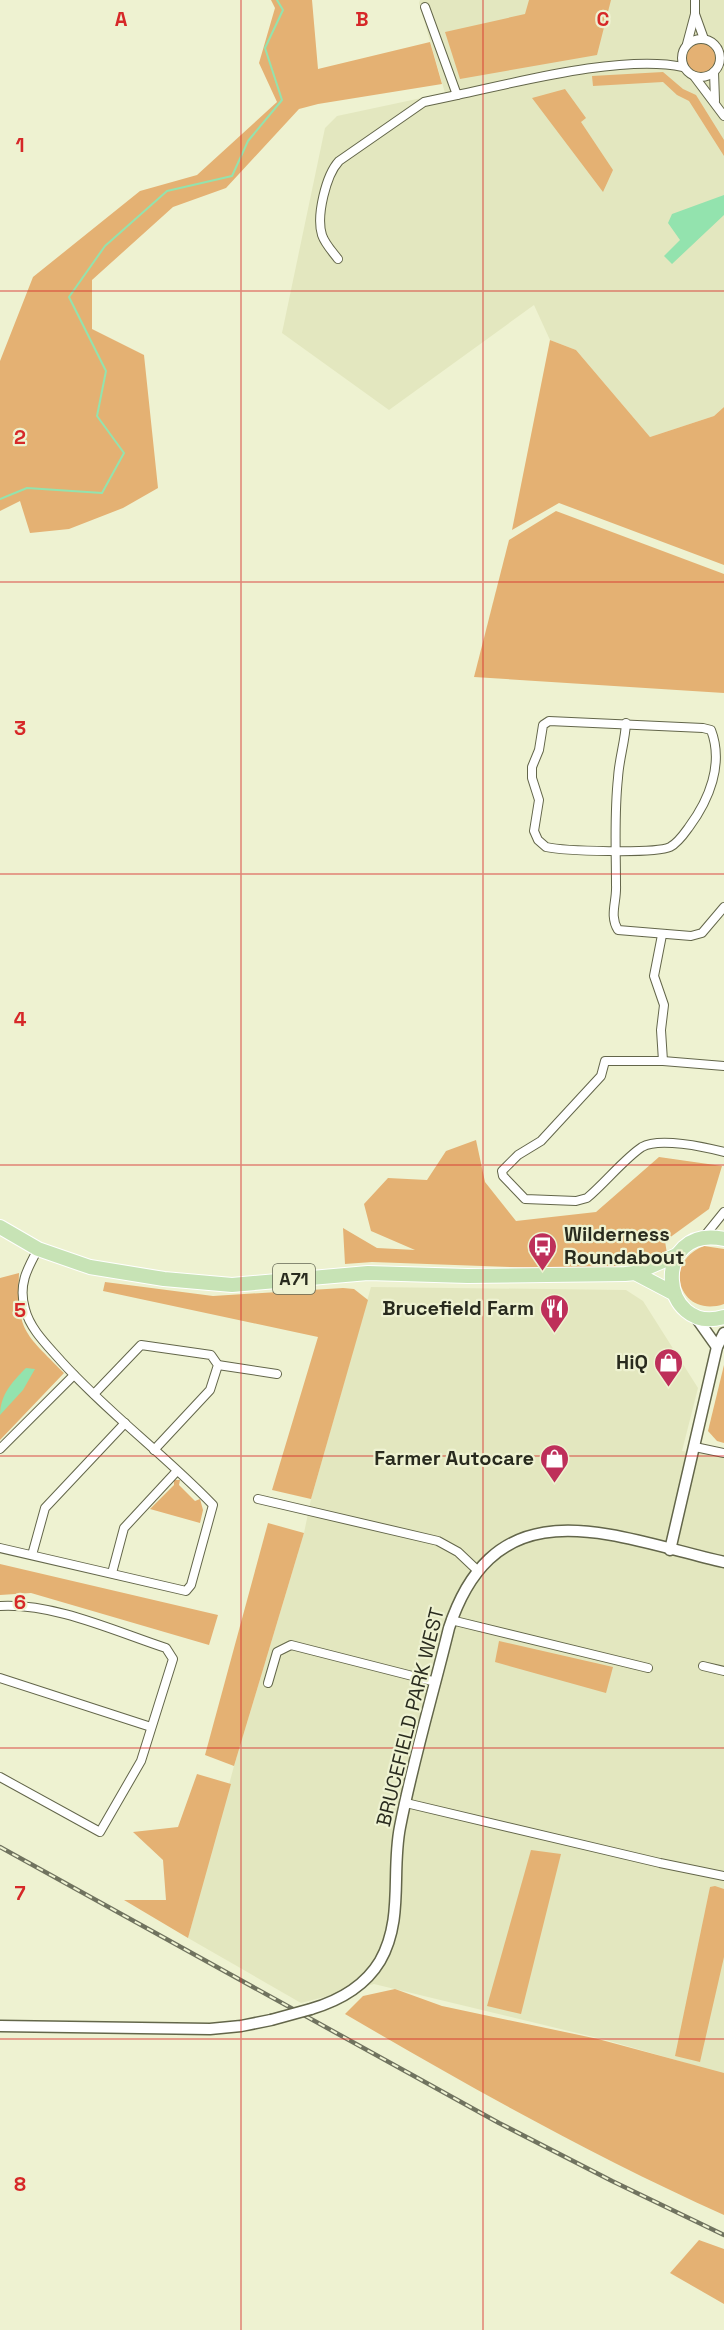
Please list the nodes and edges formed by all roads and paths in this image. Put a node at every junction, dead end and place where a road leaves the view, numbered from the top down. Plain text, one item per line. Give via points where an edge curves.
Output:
1 (694, 0) edge
2 (425, 7) dead end
3 (695, 14) junction
4 (704, 39) junction
5 (687, 44) junction
6 (682, 53) junction
7 (664, 63) junction
8 (683, 67) junction
9 (714, 72) junction
10 (694, 76) junction
11 (456, 95) junction
12 (715, 101) junction
13 (724, 116) edge
14 (338, 259) dead end
15 (626, 723) junction
16 (722, 758) edge
17 (616, 850) junction
18 (724, 907) edge
19 (662, 935) junction
20 (663, 1061) junction
21 (724, 1066) edge
22 (724, 1152) edge
23 (724, 1212) edge
24 (0, 1227) edge
25 (703, 1238) junction
26 (724, 1239) edge
27 (38, 1249) junction
28 (677, 1255) junction
29 (635, 1274) junction
30 (673, 1293) junction
31 (695, 1316) junction
32 (724, 1317) edge
33 (724, 1333) edge
34 (717, 1347) junction
35 (218, 1365) junction
36 (277, 1374) dead end
37 (74, 1375) junction
38 (94, 1394) junction
39 (125, 1423) junction
40 (695, 1448) junction
41 (0, 1449) edge
42 (154, 1450) junction
43 (724, 1453) edge
44 (176, 1472) junction
45 (258, 1498) dead end
46 (0, 1548) edge
47 (670, 1550) junction
48 (32, 1555) junction
49 (724, 1562) edge
50 (477, 1570) junction
51 (112, 1573) junction
52 (0, 1606) edge
53 (451, 1620) junction
54 (703, 1666) dead end
55 (648, 1668) dead end
56 (724, 1671) edge
57 (0, 1678) edge
58 (436, 1682) junction
59 (268, 1683) dead end
60 (151, 1727) junction
61 (0, 1777) edge
62 (406, 1803) junction
63 (724, 1876) edge
64 (0, 2026) edge

1 - 3 street
2 - 11 street
3 - 4 street
3 - 5 street
4 - 5 street
4 - 9 street via 719,52
5 - 6 street
6 - 7 street
6 - 8 street
7 - 8 street
7 - 11 street via 580,71
8 - 10 street
9 - 10 street
9 - 12 street
10 - 12 street
11 - 14 street via 424,102 330,170 320,226 323,238
12 - 13 street
15 - 16 street via 711,730
15 - 17 street via 616,798
15 - 17 street via 549,721 543,725 532,767 538,800 534,821 537,840 556,849
16 - 17 street via 712,794 671,847
17 - 19 street via 612,921 618,930
18 - 19 street via 702,933
19 - 20 street via 654,976 664,1005
20 - 21 street
20 - 22 street via 605,1060 601,1076 541,1141 502,1171 503,1176 525,1199 576,1201 587,1198 642,1147 655,1143
23 - 25 street
24 - 27 main road, A71
25 - 26 main road
25 - 28 main road, A71
27 - 29 main road, A71 via 90,1267 232,1285 368,1273
27 - 37 street via 23,1278 25,1310 38,1334
28 - 29 main road, A71
28 - 30 main road via 672,1267
29 - 30 main road, A71
30 - 31 main road, A71
31 - 32 main road
31 - 34 street
33 - 34 street
34 - 40 street
35 - 36 street
35 - 38 street via 211,1355 141,1345
35 - 42 street via 210,1390
37 - 38 street
37 - 41 street
38 - 39 street
39 - 42 street
39 - 48 street via 45,1508
40 - 43 street
40 - 47 street
42 - 44 street
44 - 51 street via 124,1528
44 - 51 street via 213,1505 191,1585 180,1591
45 - 50 street via 438,1541 458,1552
46 - 48 street
47 - 49 street, BRUCEFIELD PARK WEST
47 - 50 street, BRUCEFIELD PARK WEST via 580,1529 546,1532 511,1543
48 - 51 street
50 - 53 street, BRUCEFIELD PARK WEST via 458,1600
52 - 60 street via 18,1605 72,1617 166,1648 173,1659
53 - 55 street
53 - 58 street, BRUCEFIELD PARK WEST
54 - 56 street
57 - 60 street
58 - 59 street via 291,1645 277,1652
58 - 62 street, BRUCEFIELD PARK WEST
60 - 61 street via 138,1768 100,1832
62 - 63 street
62 - 64 street, BRUCEFIELD PARK WEST, bridge via 397,1848 395,1920 387,1947 362,1983 338,1999 271,2019 210,2028

